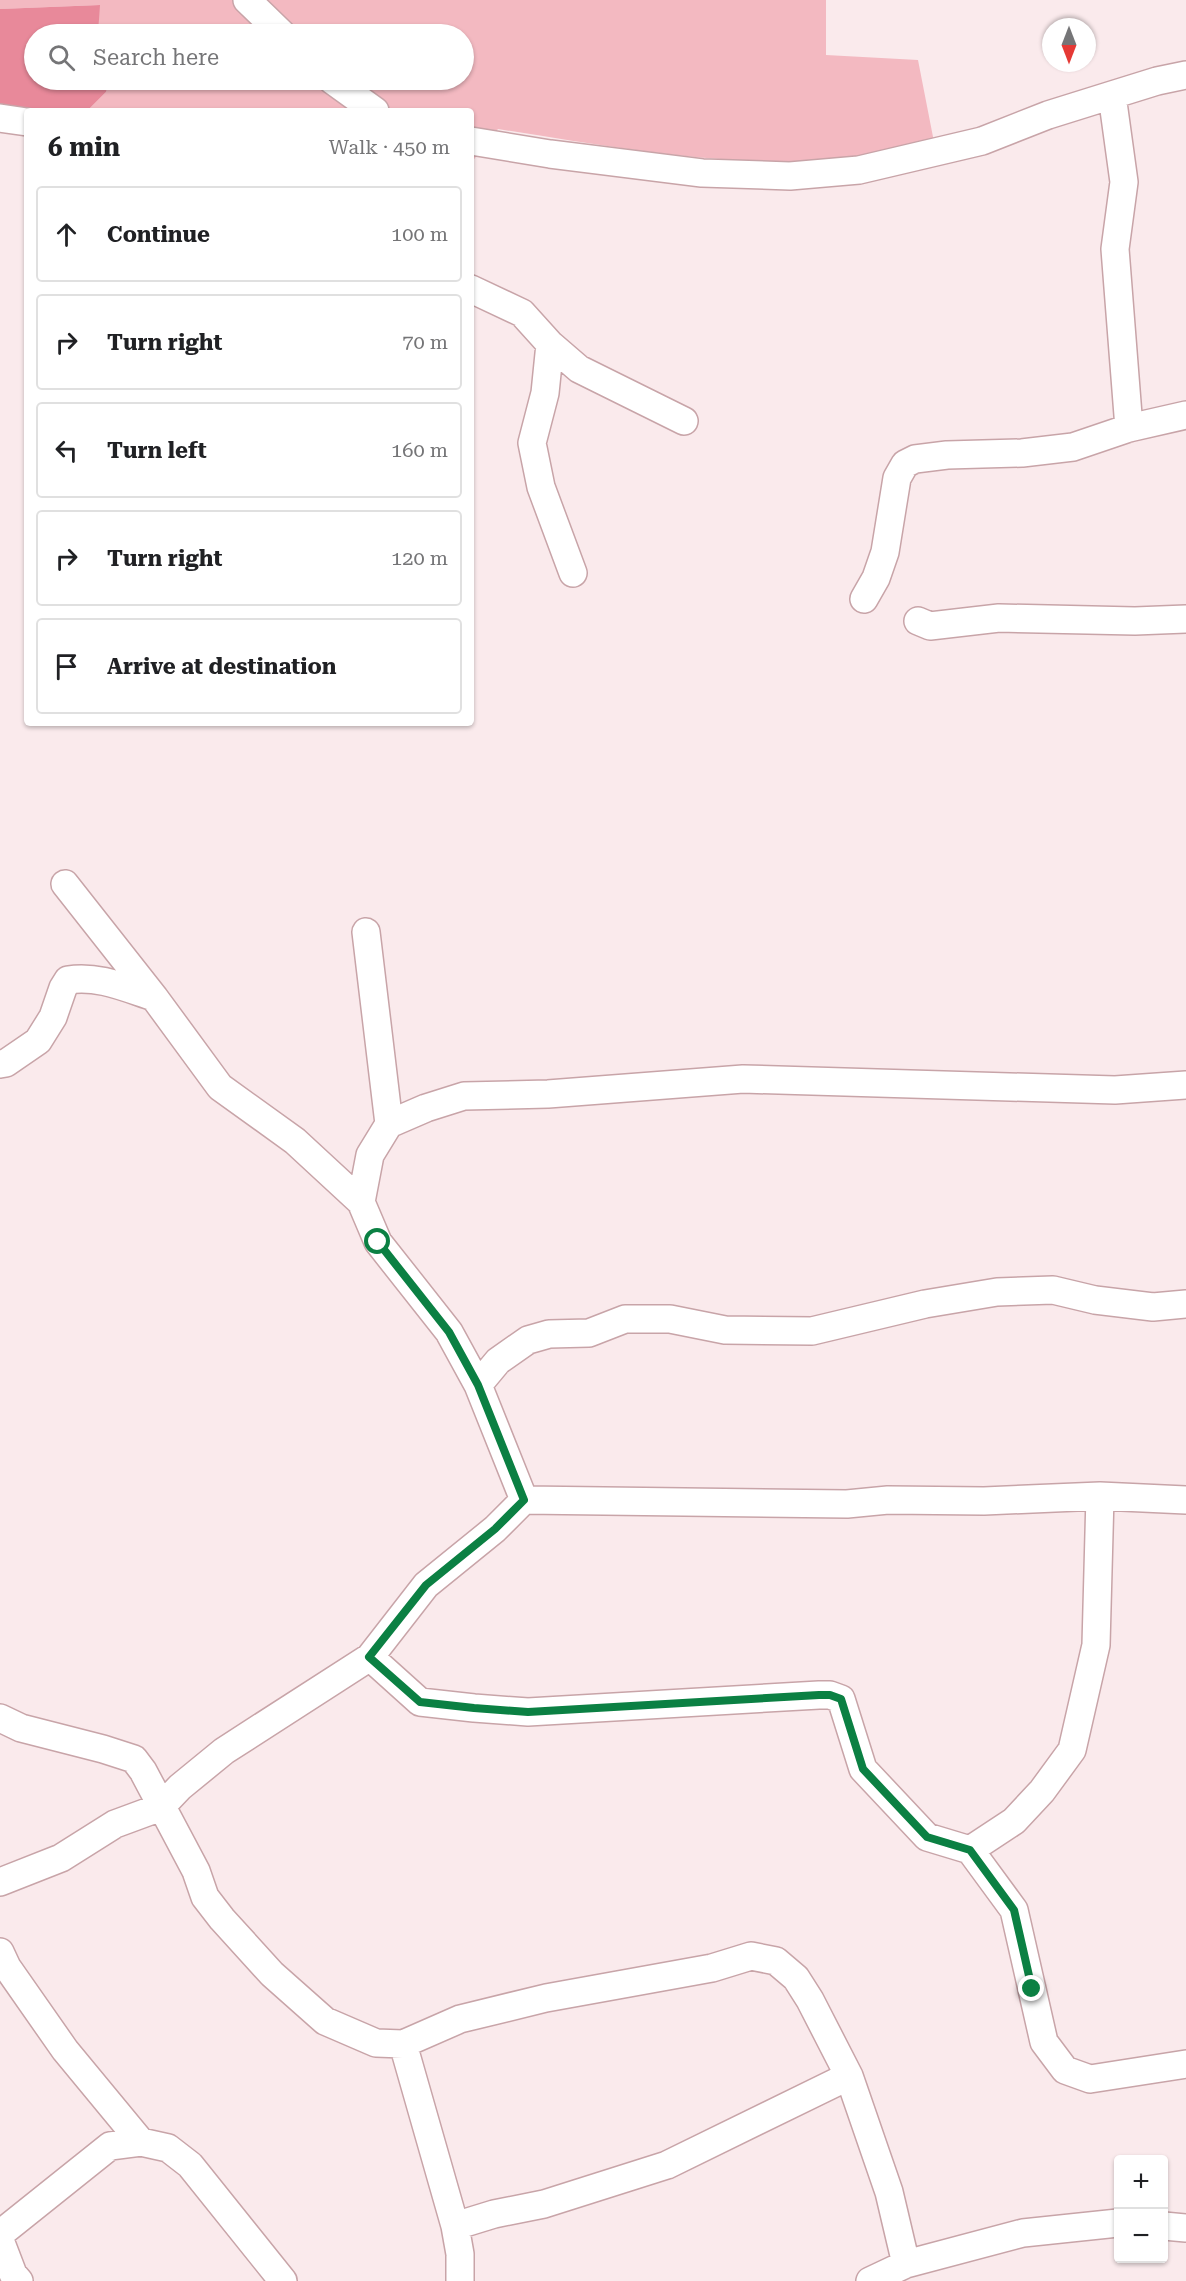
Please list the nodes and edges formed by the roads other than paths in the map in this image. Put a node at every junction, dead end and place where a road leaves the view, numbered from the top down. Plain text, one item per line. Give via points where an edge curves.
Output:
1 (247, 0) edge
2 (272, 24) edge
3 (1186, 75) edge
4 (346, 90) edge
5 (1112, 95) junction
6 (371, 108) edge
7 (0, 118) edge
8 (24, 122) edge
9 (474, 141) edge
10 (474, 290) edge
11 (550, 344) junction
12 (1186, 415) edge
13 (684, 421) dead end
14 (1129, 428) junction
15 (573, 573) dead end
16 (864, 599) dead end
17 (1186, 619) edge
18 (918, 621) dead end
19 (65, 884) dead end
20 (366, 932) dead end
21 (154, 997) junction
22 (0, 1064) edge
23 (1186, 1085) edge
24 (388, 1124) junction
25 (361, 1202) junction
26 (1186, 1304) edge
27 (478, 1385) junction
28 (1100, 1496) junction
29 (524, 1500) junction
30 (1186, 1500) edge
31 (369, 1657) junction
32 (0, 1718) edge
33 (161, 1807) junction
34 (970, 1850) junction
35 (0, 1882) edge
36 (0, 1952) edge
37 (403, 2044) junction
38 (1186, 2064) edge
39 (849, 2076) junction
40 (141, 2142) junction
41 (1114, 2224) edge
42 (455, 2226) junction
43 (1168, 2226) edge
44 (1186, 2228) edge
45 (0, 2234) edge
46 (0, 2240) edge
47 (906, 2264) junction
48 (19, 2281) edge
49 (283, 2281) edge
50 (460, 2281) edge
51 (870, 2281) edge

1 - 2 street
3 - 5 street
4 - 6 street
5 - 9 street via 982,141 859,170 790,176 702,172
5 - 14 street via 1124,182 1115,249
7 - 8 street
10 - 11 street via 522,313
11 - 13 street via 579,369
11 - 15 street via 545,393 532,443 541,487
12 - 14 street
14 - 16 street via 1073,447 947,455 905,464 897,478 885,552
17 - 18 street via 999,618 930,626
19 - 21 street
20 - 24 street
21 - 22 street via 100,980 68,980 38,1041
21 - 25 street via 220,1087 295,1141
23 - 24 street via 1115,1090 743,1079 548,1094 464,1096
24 - 25 street via 370,1155
25 - 27 street via 378,1242 449,1332
26 - 27 street via 1153,1306 1095,1300 1053,1290 997,1292 925,1304 812,1331 725,1330 669,1319 625,1319 589,1333 549,1334 528,1340 498,1361
27 - 29 street
28 - 29 street via 847,1504
28 - 30 street
28 - 34 street via 1096,1645 1072,1750 1014,1821
29 - 31 street via 426,1585
31 - 33 street via 224,1751
31 - 34 street via 420,1702 485,1709 528,1712 830,1695 841,1699 863,1769 927,1837
32 - 33 street via 21,1728 134,1759
33 - 35 street via 115,1824 62,1858
33 - 37 street via 196,1871 205,1897 272,1974 325,2021 376,2043
34 - 38 street via 1014,1910 1044,2043 1065,2070 1090,2079
36 - 40 street via 66,2050
37 - 39 street via 460,2019 546,1998 712,1968 751,1956 776,1961 796,1978
37 - 42 street
39 - 42 street via 667,2165 544,2204
39 - 47 street via 889,2192
40 - 45 street via 110,2146
40 - 49 street via 168,2148 190,2166
41 - 47 street via 1023,2233
42 - 50 street
43 - 44 street
46 - 48 street
47 - 51 street

